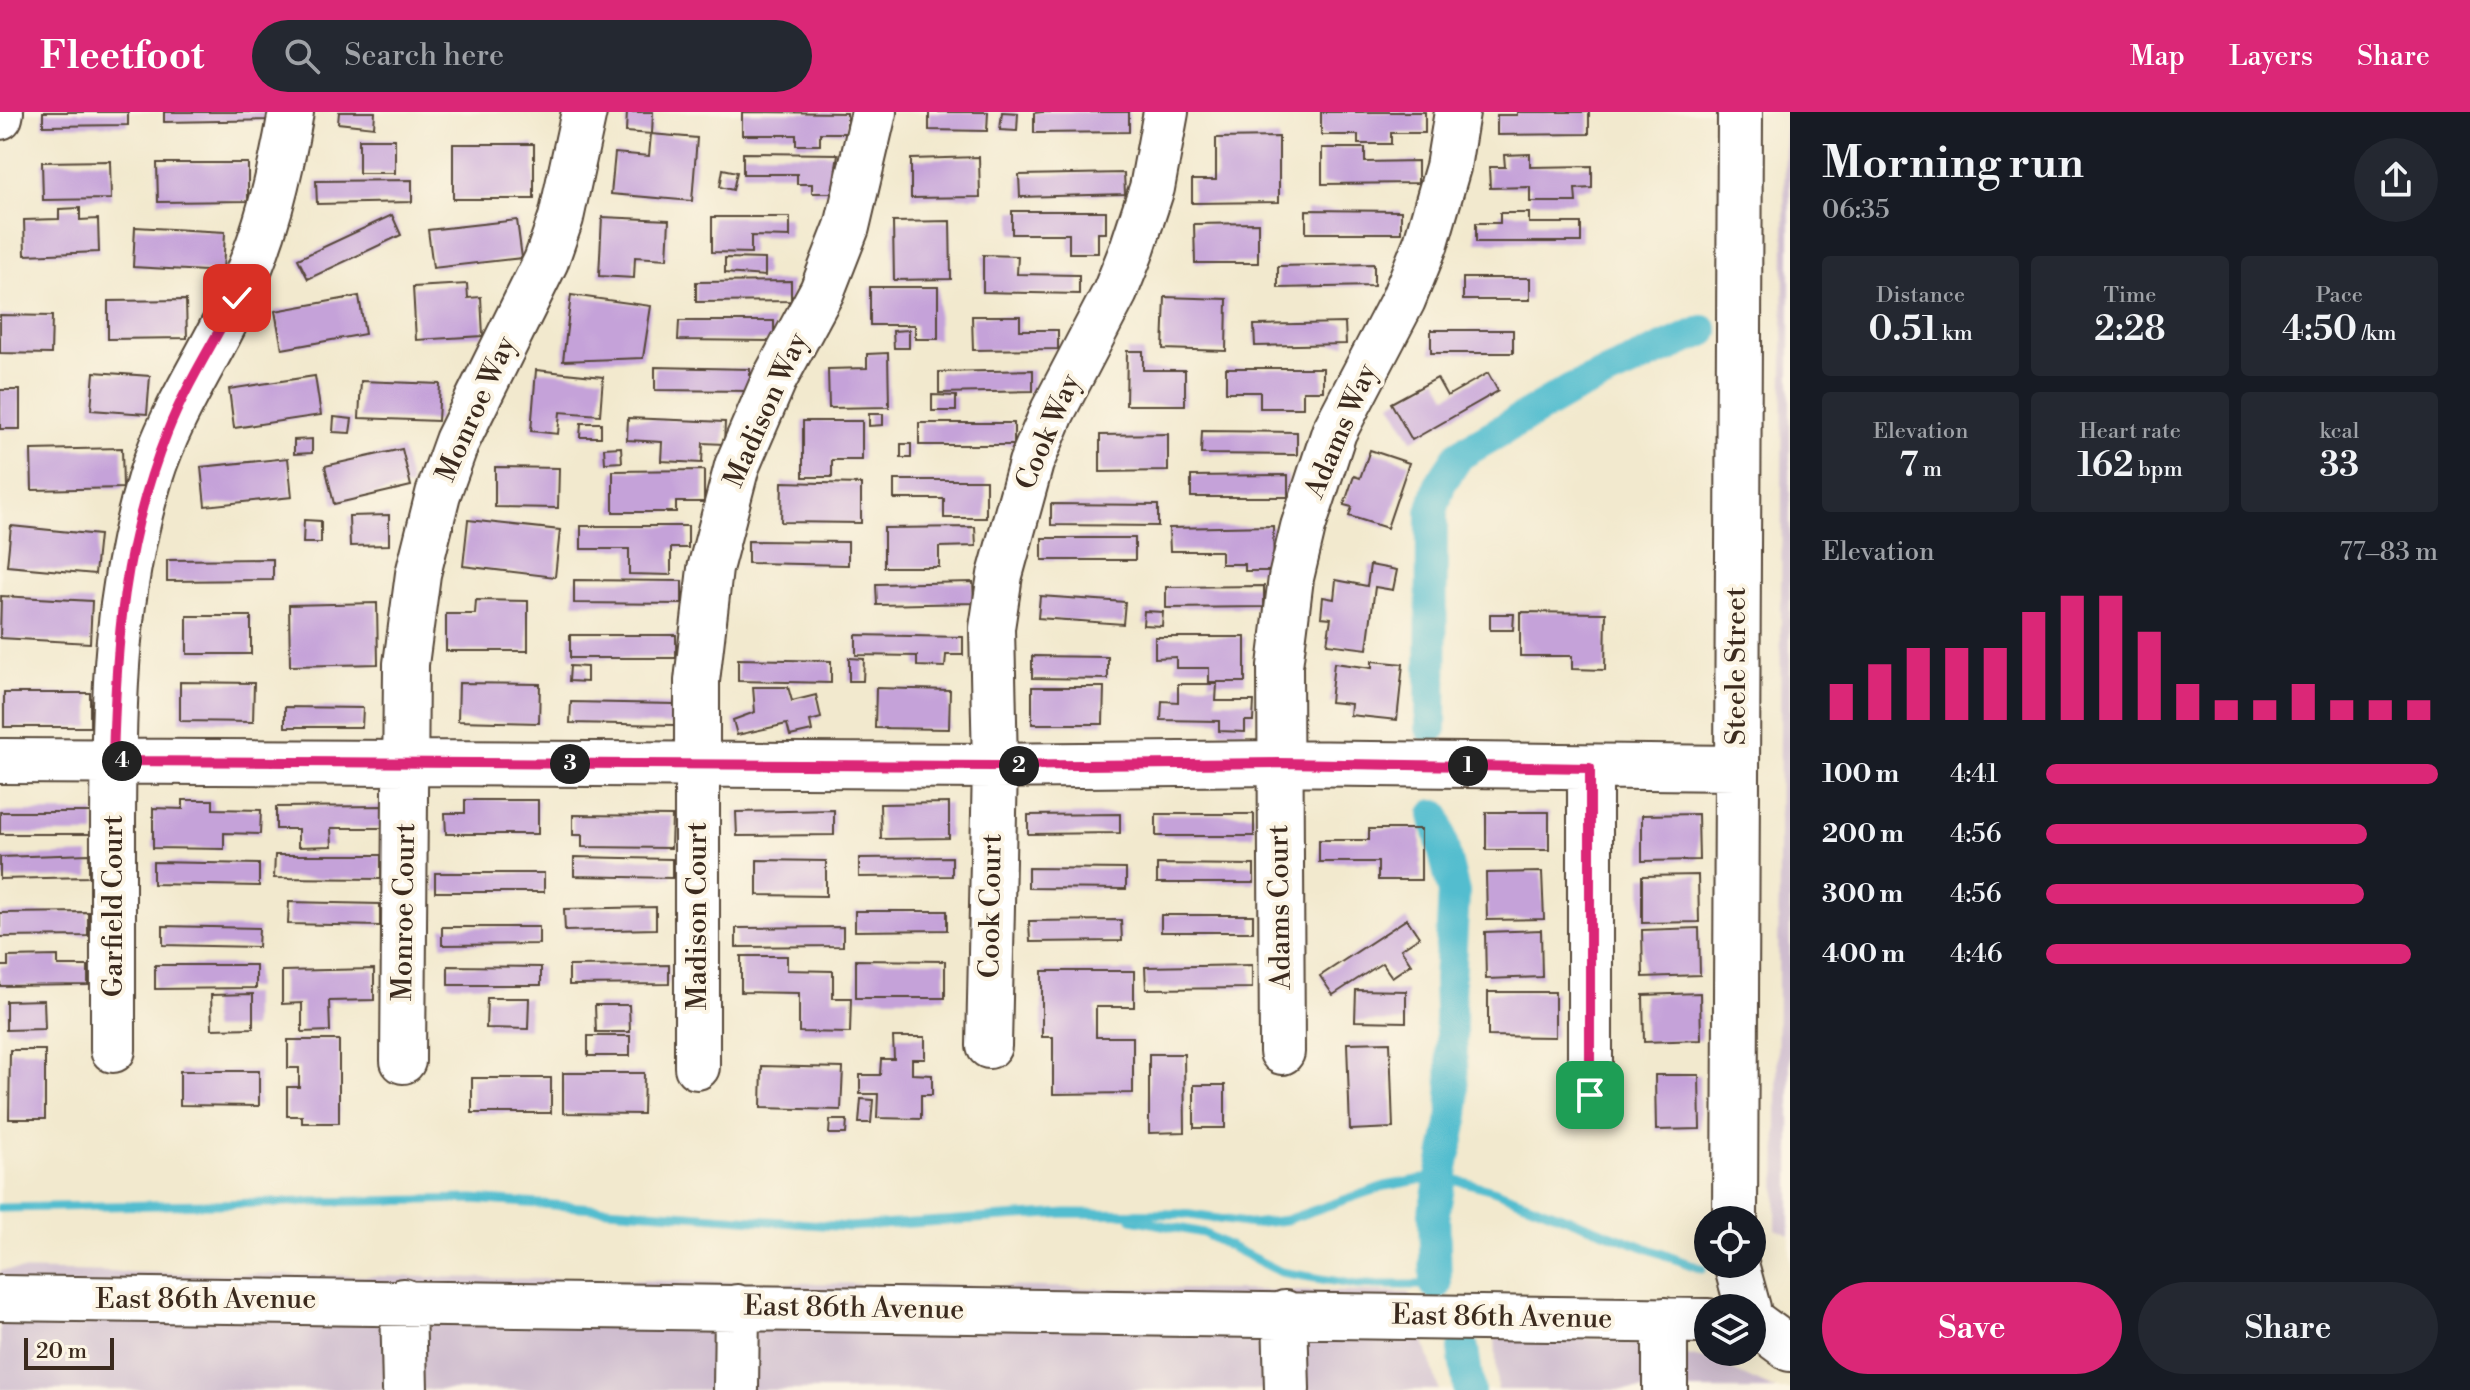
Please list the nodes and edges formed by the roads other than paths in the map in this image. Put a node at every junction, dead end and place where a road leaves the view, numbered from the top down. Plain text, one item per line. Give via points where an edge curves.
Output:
1 (291, 112) edge
2 (584, 112) edge
3 (874, 112) edge
4 (1166, 112) edge
5 (1457, 112) edge
6 (1740, 112) edge
7 (0, 761) edge
8 (113, 761) junction
9 (406, 763) junction
10 (1279, 763) junction
11 (698, 765) junction
12 (995, 766) junction
13 (1590, 768) junction
14 (1736, 768) junction
15 (989, 1046) dead end
16 (113, 1050) dead end
17 (1282, 1052) dead end
18 (403, 1061) dead end
19 (697, 1067) dead end
20 (1590, 1095) dead end
21 (1735, 1206) edge
22 (0, 1298) edge
23 (403, 1301) junction
24 (737, 1307) junction
25 (1285, 1313) junction
26 (1665, 1320) junction
27 (1694, 1321) edge
28 (1766, 1331) edge
29 (1790, 1349) edge
30 (405, 1390) edge
31 (736, 1390) edge
32 (1287, 1390) edge
33 (1665, 1390) edge

1 - 8 street, Garfield Court via 273,202 256,252 168,430 151,477 125,576 118,628
2 - 9 street, Monroe Way via 546,261 477,396 438,494 418,574 406,664
3 - 11 street, Madison Way via 847,227 822,291 774,380 722,515 702,611
4 - 12 street, Cook Way via 1152,188 1131,252 1053,411 1018,500 992,628
5 - 10 street, Adams Way via 1426,243 1403,300 1334,432 1303,527 1280,666
6 - 14 street, Steele Street
7 - 8 street
8 - 9 street
8 - 16 street, Garfield Court
9 - 11 street
9 - 18 street, Monroe Court
10 - 12 street
10 - 13 street
10 - 17 street, Adams Court
11 - 12 street
11 - 19 street, Madison Court
12 - 15 street, Cook Court
13 - 14 street
13 - 20 street
14 - 21 street, Steele Street
22 - 23 street, East 86th Avenue
23 - 24 street, East 86th Avenue
23 - 30 street
24 - 25 street, East 86th Avenue
24 - 31 street
25 - 26 street, East 86th Avenue
25 - 32 street
26 - 27 street, East 86th Avenue
26 - 33 street
28 - 29 street

